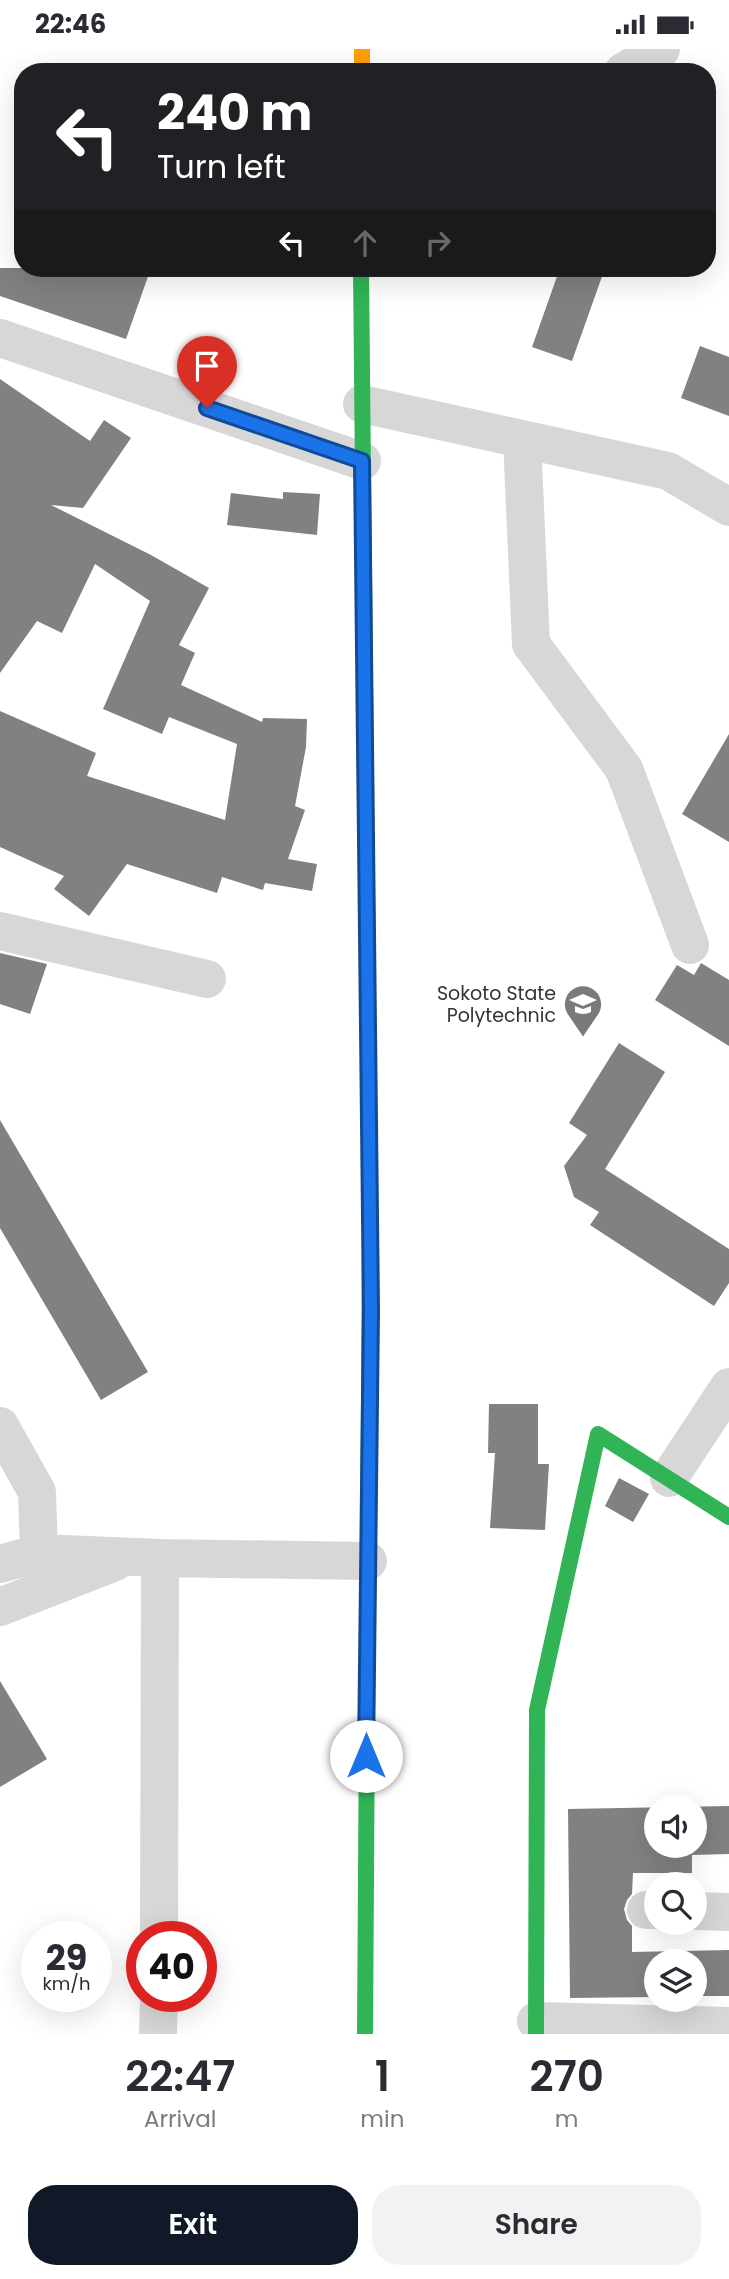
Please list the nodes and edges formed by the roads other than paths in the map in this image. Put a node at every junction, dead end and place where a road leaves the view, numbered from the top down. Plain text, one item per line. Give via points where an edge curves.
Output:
1 (661, 49) edge
2 (638, 63) edge
3 (361, 277) edge
4 (0, 338) edge
5 (362, 404) junction
6 (522, 439) junction
7 (362, 461) junction
8 (729, 507) edge
9 (0, 932) edge
10 (690, 945) dead end
11 (207, 979) dead end
12 (729, 1387) edge
13 (0, 1426) edge
14 (669, 1478) junction
15 (729, 1517) edge
16 (39, 1553) junction
17 (144, 1558) junction
18 (368, 1561) junction
19 (0, 1564) edge
20 (0, 1607) edge
21 (707, 1911) edge
22 (729, 1912) edge
23 (158, 1921) edge
24 (159, 2012) edge
25 (536, 2027) edge
26 (729, 2027) edge
27 (159, 2034) edge
28 (365, 2034) edge

1 - 2 street
3 - 5 street
4 - 7 street
5 - 6 street
5 - 7 street
6 - 8 street via 668,471
6 - 10 street via 531,644 624,769
7 - 18 street via 371,1311
9 - 11 street
12 - 14 street
13 - 16 street via 37,1492
14 - 15 street
14 - 25 street via 598,1434 537,1710
16 - 17 street
16 - 19 street
17 - 18 street
17 - 20 street
17 - 23 street
18 - 28 street
21 - 22 street
24 - 27 street
25 - 26 street

